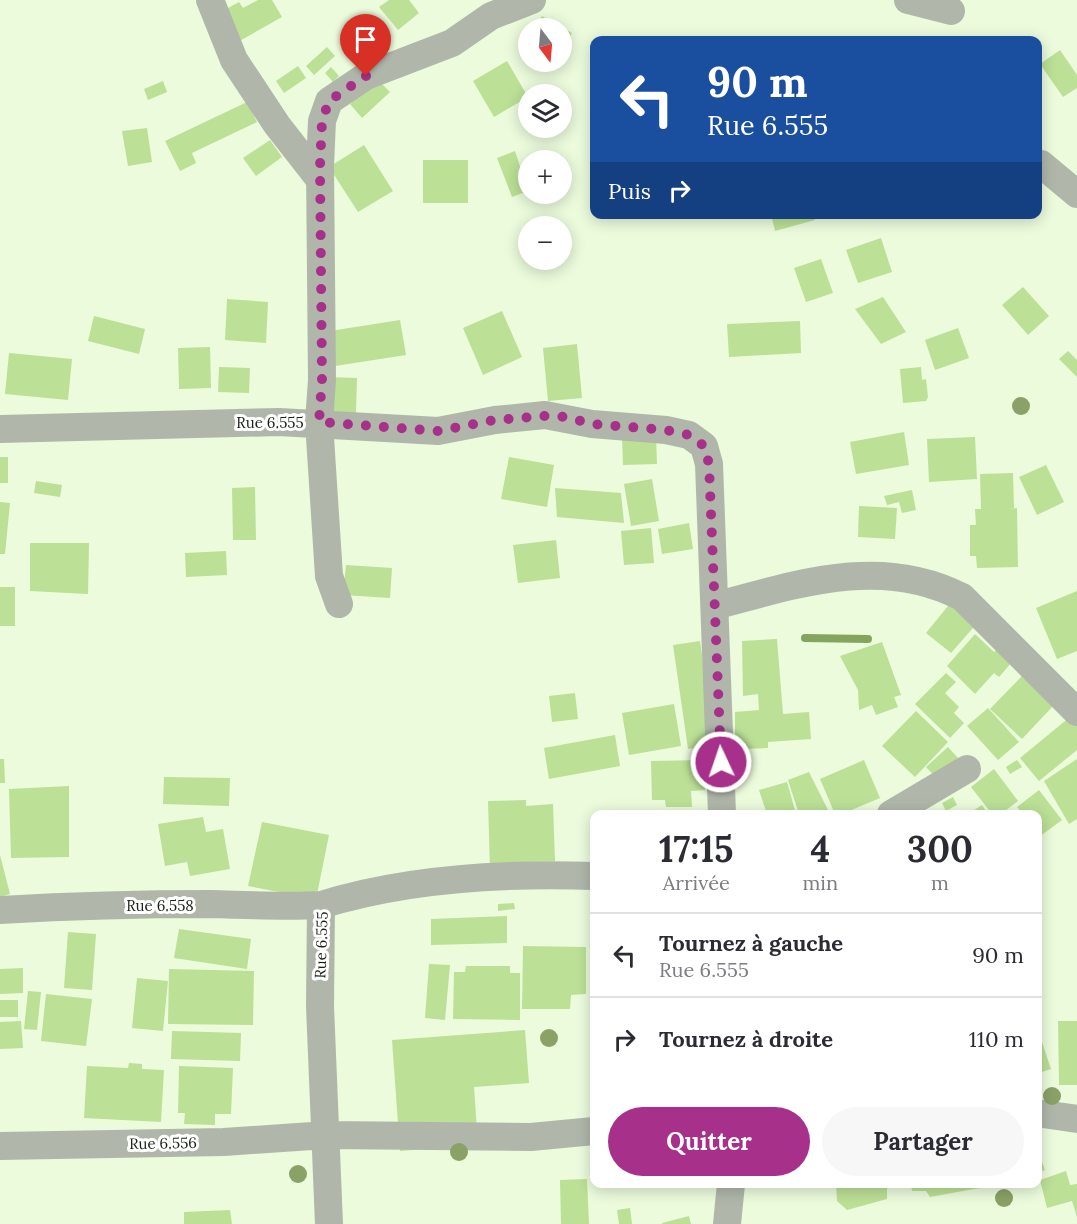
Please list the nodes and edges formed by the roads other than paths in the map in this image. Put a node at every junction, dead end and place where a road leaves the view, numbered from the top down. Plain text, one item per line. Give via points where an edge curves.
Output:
1 (210, 0) edge
2 (532, 0) edge
3 (908, 0) edge
4 (951, 11) dead end
5 (1042, 165) edge
6 (320, 180) junction
7 (1077, 194) edge
8 (319, 422) junction
9 (0, 429) edge
10 (339, 604) dead end
11 (715, 606) junction
12 (1077, 712) edge
13 (967, 770) dead end
14 (722, 810) edge
15 (898, 810) edge
16 (590, 876) edge
17 (321, 905) junction
18 (0, 910) edge
19 (1042, 1114) edge
20 (1077, 1119) edge
21 (590, 1131) edge
22 (326, 1135) junction
23 (0, 1146) edge
24 (731, 1188) edge
25 (329, 1224) edge
26 (727, 1224) edge

1 - 6 street via 234,60
2 - 6 street via 491,16 452,43 366,76 329,101 322,121
3 - 4 street
5 - 7 street
6 - 8 street
8 - 9 street, Rue 6.555
8 - 10 street via 329,576
8 - 11 street, Rue 6.555 via 438,431 545,416 689,435 704,446 709,464
11 - 12 street via 818,579 917,579 962,597
11 - 14 street, Rue 6.555
13 - 15 street
16 - 17 street, Rue 6.555 via 525,875 390,886
17 - 18 street, Rue 6.558 via 91,905
17 - 22 street, Rue 6.555 via 320,1006
19 - 20 street
21 - 22 street, Rue 6.556 via 487,1137
22 - 23 street, Rue 6.556 via 224,1142
22 - 25 street, Rue 6.555
24 - 26 street

